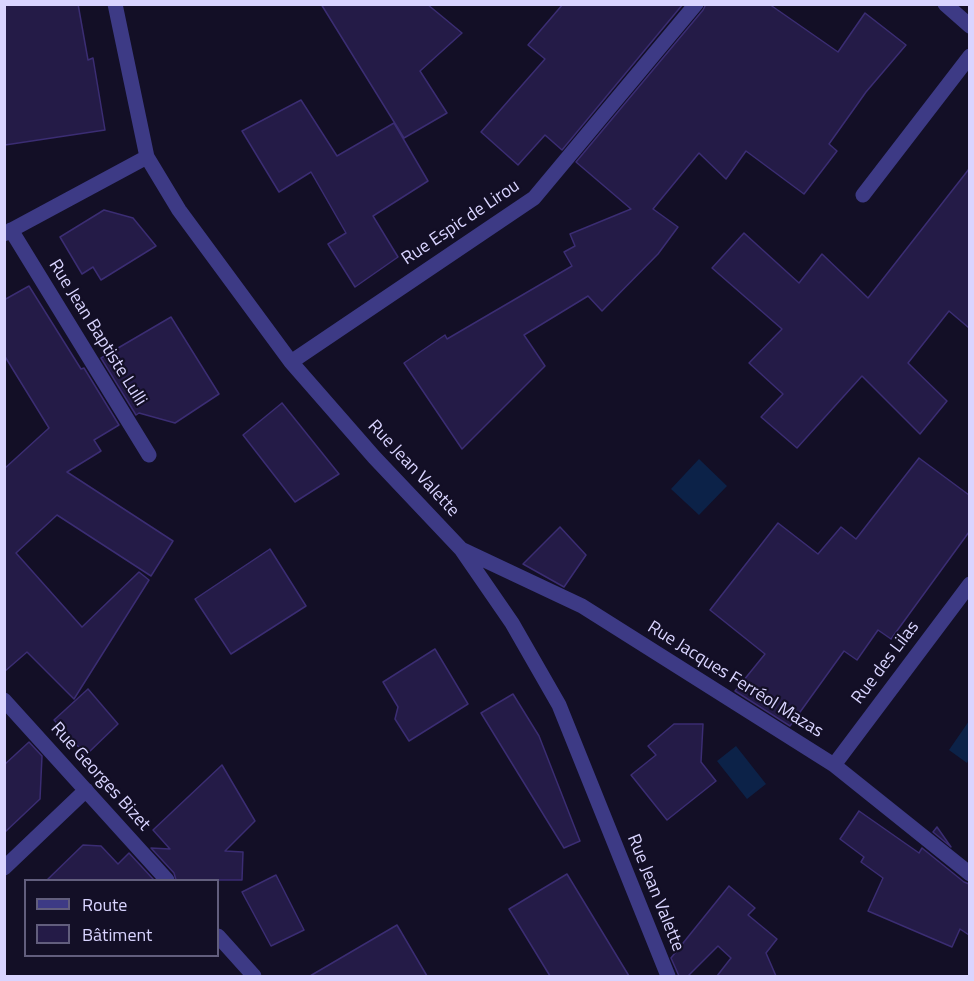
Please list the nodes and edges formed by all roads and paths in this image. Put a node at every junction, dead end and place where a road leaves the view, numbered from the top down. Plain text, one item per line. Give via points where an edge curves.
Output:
1 (115, 4) edge
2 (696, 4) edge
3 (945, 4) edge
4 (969, 26) edge
5 (969, 56) edge
6 (147, 157) junction
7 (863, 195) dead end
8 (8, 232) edge
9 (291, 362) junction
10 (149, 455) dead end
11 (461, 549) junction
12 (969, 584) edge
13 (4, 700) edge
14 (834, 765) junction
15 (86, 790) junction
16 (4, 868) edge
17 (969, 874) edge
18 (166, 879) edge
19 (219, 937) edge
20 (254, 976) edge
21 (668, 976) edge

1 - 6 street, Rue Jean Valette
2 - 9 street, Rue Espic de Lirou via 534,198
3 - 4 street
5 - 7 street
6 - 8 street
6 - 9 street, Rue Jean Valette via 179,210
8 - 10 street, Rue Jean Baptiste Lulli
9 - 11 street, Rue Jean Valette
11 - 14 street, Rue Jacques Ferréol Mazas via 582,606
11 - 21 street, Rue Jean Valette via 512,623 559,705
12 - 14 street, Rue des Lilas
13 - 15 street, Rue Georges Bizet
14 - 17 street, Rue Jacques Ferréol Mazas
15 - 16 street
15 - 18 street, Rue Georges Bizet
19 - 20 street

